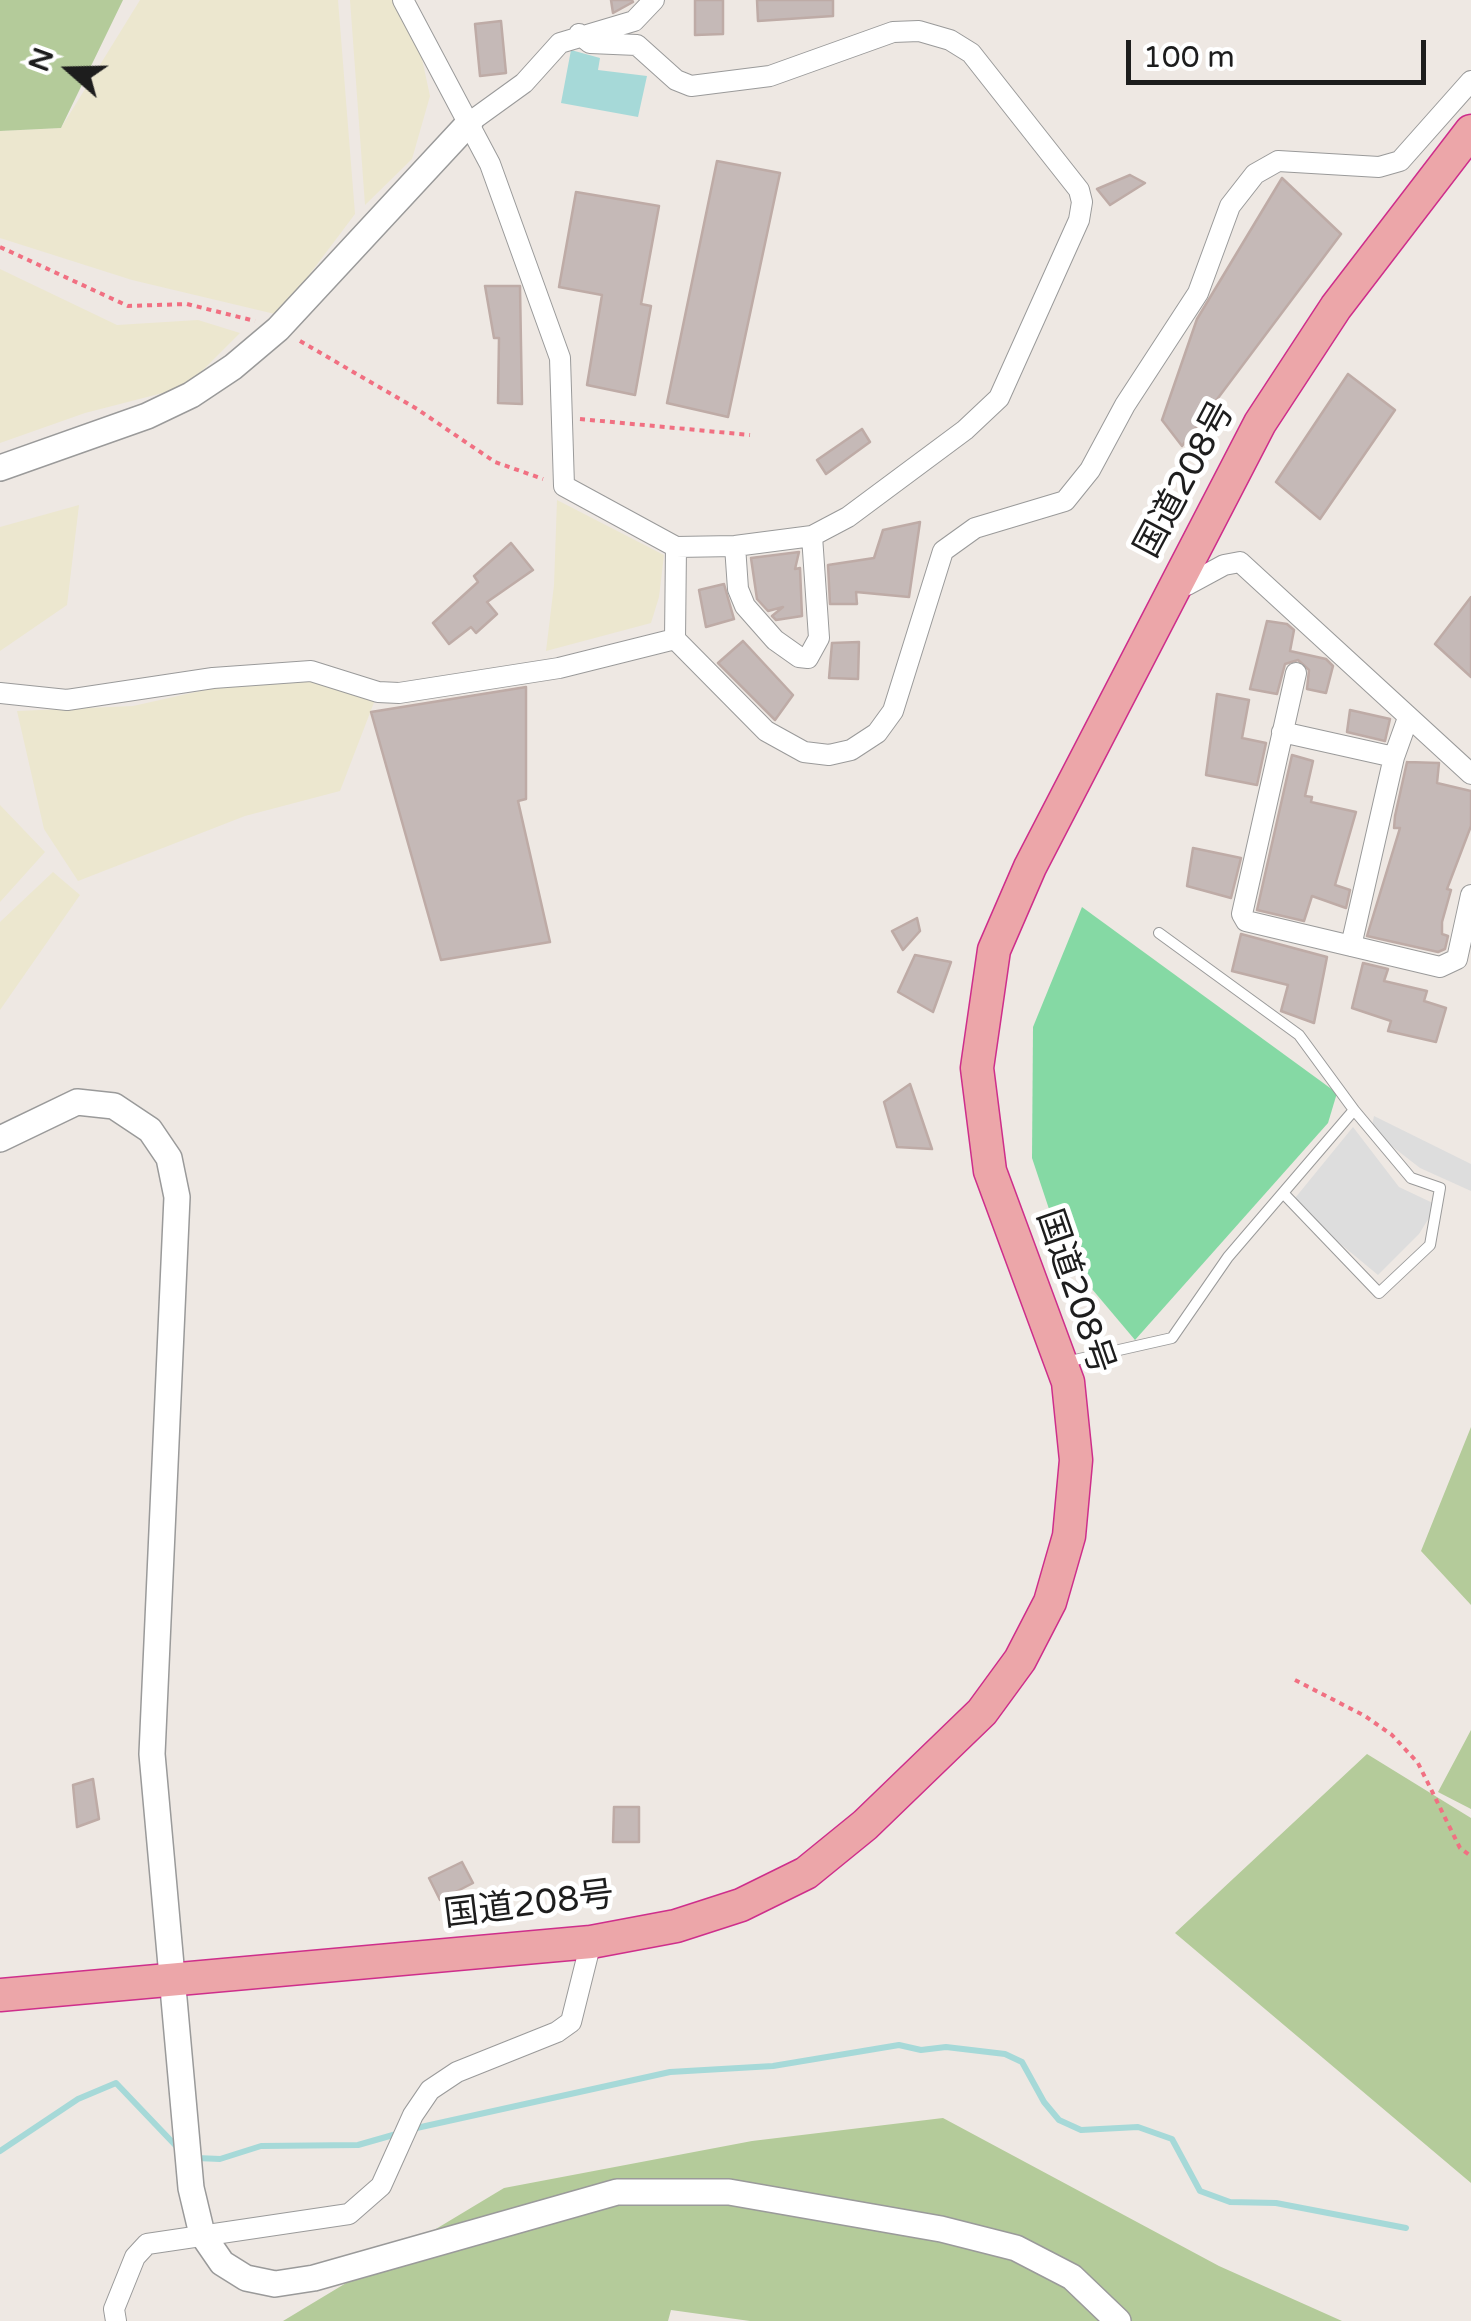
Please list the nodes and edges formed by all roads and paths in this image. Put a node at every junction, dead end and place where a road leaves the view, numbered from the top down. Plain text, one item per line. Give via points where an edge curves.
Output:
1 (403, 0) edge
2 (654, 0) edge
3 (578, 34) junction
4 (1471, 81) edge
5 (470, 122) junction
6 (1471, 131) edge
7 (0, 247) edge
8 (278, 329) junction
9 (562, 418) junction
10 (750, 435) dead end
11 (0, 468) edge
12 (564, 486) junction
13 (812, 536) junction
14 (676, 546) junction
15 (735, 546) junction
16 (1177, 579) junction
17 (675, 639) junction
18 (1296, 673) dead end
19 (0, 692) edge
20 (1408, 718) junction
21 (1282, 732) junction
22 (1394, 758) junction
23 (1471, 774) edge
24 (1471, 895) edge
25 (1159, 933) dead end
26 (1351, 946) junction
27 (1354, 1110) junction
28 (0, 1140) edge
29 (1284, 1194) junction
30 (1060, 1363) junction
31 (1295, 1680) dead end
32 (1471, 1856) edge
33 (591, 1942) junction
34 (173, 1981) junction
35 (0, 1995) edge
36 (202, 2234) junction
37 (116, 2321) edge
38 (1118, 2321) edge

1 - 5 street
2 - 3 street via 634,20
3 - 5 street
3 - 13 street via 590,43 637,45 692,86 770,76 893,32 950,40 971,53 1079,190 1079,220 999,398 965,430
4 - 17 street via 1400,160 1379,166 1278,160 1255,174 1230,206 1198,294 1065,501 975,528 943,552 892,710 877,734 851,750 804,752 766,731
5 - 8 street
5 - 9 street via 560,358
6 - 16 highway, 国道208号 via 1325,324 1260,423
7 - 8 path via 128,306 187,304
8 - 11 street via 191,395
8 - 12 path via 495,462
9 - 10 path
9 - 12 street
12 - 14 street
13 - 15 street
13 - 15 street via 819,638 808,658 775,640 746,606
14 - 15 street
14 - 17 street
16 - 20 street via 1188,585 1240,562
16 - 30 highway, 国道208号 via 1030,867 994,950 985,1001 976,1068 990,1172
17 - 19 street via 559,668 399,693 311,670 66,700
18 - 21 street
20 - 22 street
20 - 23 street
21 - 22 street
21 - 26 street via 1242,914 1246,921
22 - 26 street
24 - 26 street via 1457,960 1449,965
25 - 27 lane via 1299,1035
27 - 29 lane
27 - 29 lane via 1410,1178 1440,1188 1430,1245 1379,1293
28 - 34 street via 76,1102 114,1106 150,1130 172,1171 177,1197 152,1754
29 - 30 lane via 1228,1257 1172,1338
30 - 33 highway, 国道208号 via 1076,1460 1069,1536 1050,1602 982,1712 865,1826 806,1873 742,1905
31 - 32 path via 1392,1736 1418,1763 1460,1848
33 - 34 highway, 国道208号
33 - 36 street via 570,2022 430,2090 382,2186 350,2214
34 - 35 highway, 国道208号
34 - 36 street via 190,2188
36 - 37 street via 147,2244 134,2257 114,2309
36 - 38 street via 222,2263 274,2284 617,2192 729,2192 1016,2248 1072,2276

